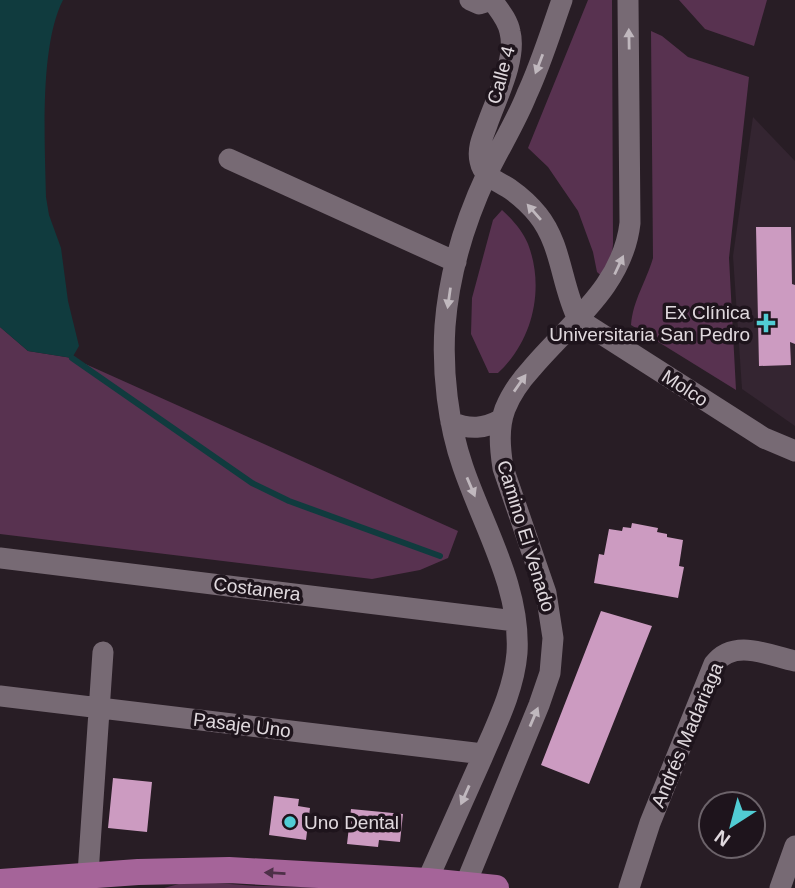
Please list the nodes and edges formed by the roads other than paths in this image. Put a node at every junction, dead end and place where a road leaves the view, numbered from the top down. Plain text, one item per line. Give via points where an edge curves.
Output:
1 (470, 0) edge
2 (492, 0) edge
3 (562, 0) edge
4 (628, 0) edge
5 (229, 159) dead end
6 (486, 174) junction
7 (456, 262) junction
8 (578, 319) junction
9 (502, 419) junction
10 (451, 422) junction
11 (795, 451) edge
12 (0, 558) edge
13 (515, 621) junction
14 (103, 652) dead end
15 (795, 661) edge
16 (0, 696) edge
17 (99, 708) junction
18 (484, 754) junction
19 (795, 846) edge
20 (88, 874) junction
21 (0, 881) edge
22 (425, 884) edge
23 (465, 886) edge
24 (496, 888) edge
25 (629, 888) edge
26 (780, 888) edge

1 - 2 street, Calle 4 via 479,4
2 - 6 street, Calle 4 via 508,24 512,43 479,152
3 -> 6 street, Camino El Venado via 527,94
8 -> 4 street, Camino El Venado via 616,273 629,236
5 - 7 street
6 - 7 street, Camino El Venado
8 -> 6 street via 546,227 527,204
7 -> 10 street, Camino El Venado via 444,348
9 -> 8 street, Camino El Venado via 527,373
8 - 11 street, Molco via 764,438
9 - 10 street via 481,428
23 -> 9 street, Camino El Venado via 539,705 552,655 546,593 503,468
10 -> 13 street, Camino El Venado via 463,468 500,561
12 - 13 street, Costanera
13 - 18 street, Camino El Venado via 515,667
14 - 17 street
15 - 25 street, Andrés Madariaga via 738,649 713,664
16 - 17 street, Pasaje Uno
17 - 18 street, Pasaje Uno
17 - 20 street
18 -> 22 street, Camino El Venado
19 - 26 street
20 - 21 main road
22 -> 20 main road via 229,870
22 - 23 main road
23 - 24 main road

